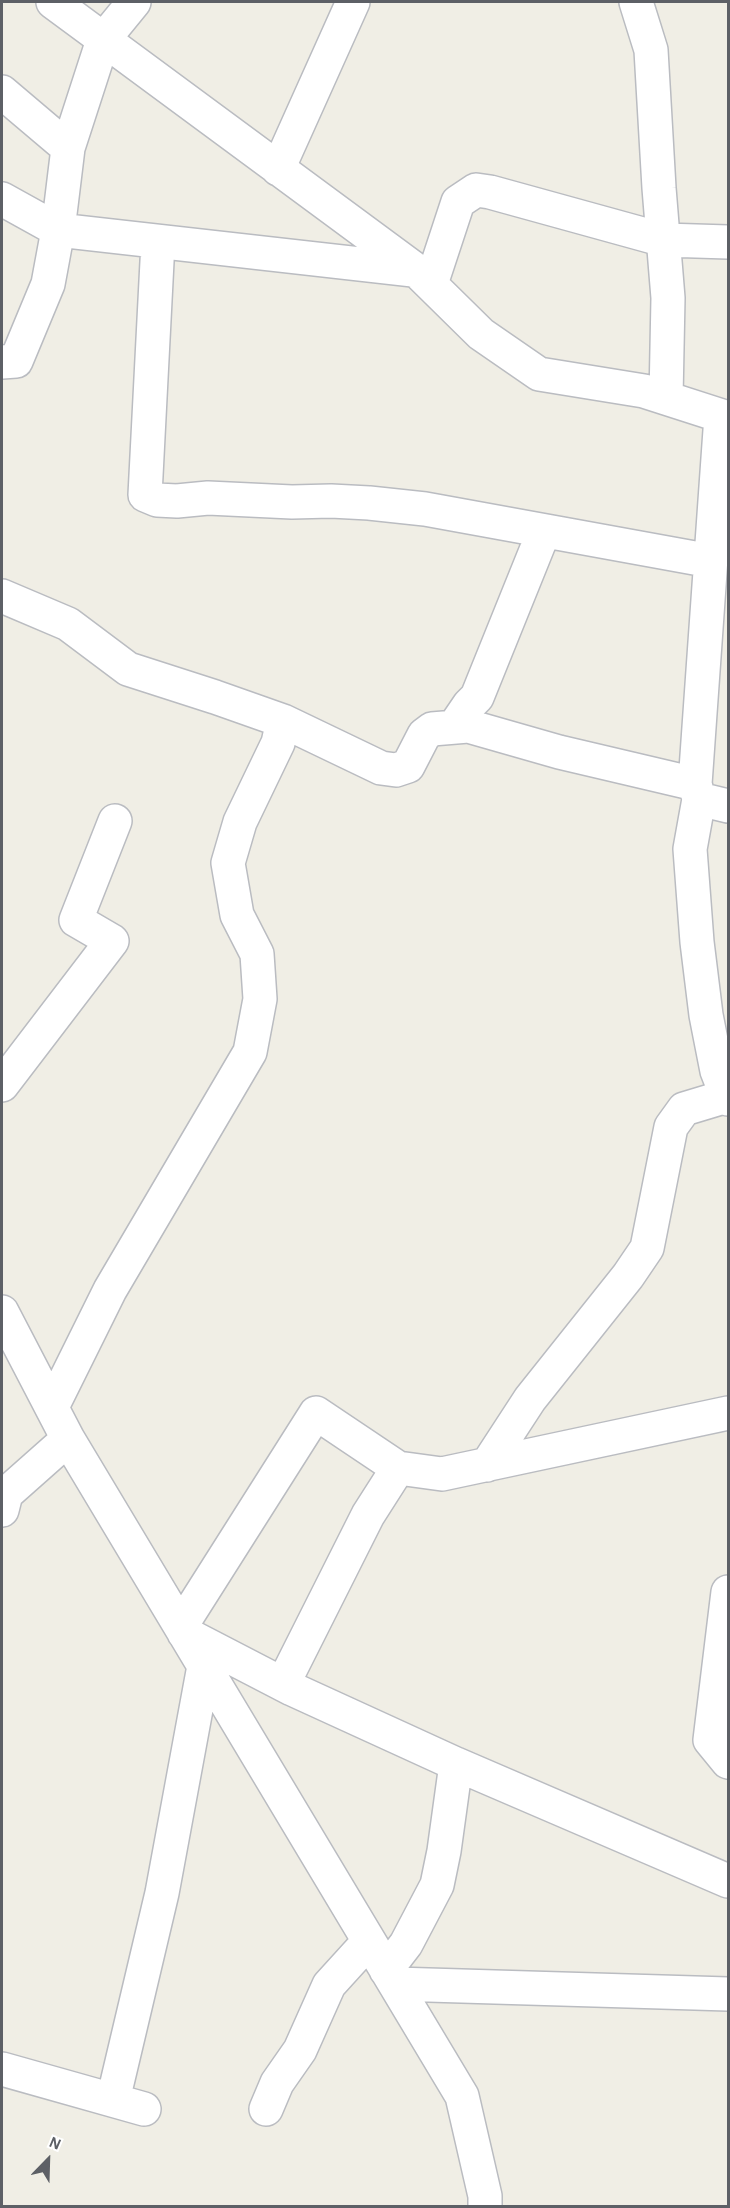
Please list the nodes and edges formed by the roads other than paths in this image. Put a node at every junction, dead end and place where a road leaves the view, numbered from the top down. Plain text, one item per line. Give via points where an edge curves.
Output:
1 (53, 2) edge
2 (134, 2) edge
3 (353, 2) edge
4 (636, 2) edge
5 (103, 40) junction
6 (2, 92) edge
7 (68, 148) junction
8 (278, 169) junction
9 (2, 200) edge
10 (58, 231) junction
11 (664, 240) junction
12 (158, 242) junction
13 (729, 242) edge
14 (423, 277) junction
15 (2, 362) edge
16 (666, 398) junction
17 (725, 417) edge
18 (544, 531) junction
19 (716, 572) edge
20 (2, 596) edge
21 (283, 721) junction
22 (454, 727) junction
23 (707, 796) edge
24 (115, 821) dead end
25 (717, 1015) edge
26 (2, 1085) edge
27 (728, 1097) edge
28 (2, 1312) edge
29 (51, 1407) junction
30 (729, 1413) edge
31 (68, 1439) junction
32 (487, 1465) junction
33 (398, 1468) junction
34 (3, 1496) edge
35 (729, 1592) edge
36 (182, 1630) junction
37 (204, 1666) junction
38 (283, 1684) junction
39 (729, 1762) edge
40 (456, 1764) junction
41 (729, 1881) edge
42 (369, 1941) junction
43 (391, 1977) junction
44 (729, 1994) edge
45 (2, 2069) edge
46 (113, 2100) junction
47 (144, 2109) dead end
48 (266, 2109) dead end
49 (485, 2206) edge

1 - 5 street
2 - 5 street
3 - 8 street
4 - 11 street via 651,51
5 - 7 street
5 - 8 street
6 - 7 street
7 - 10 street
8 - 14 street
9 - 10 street
10 - 12 street
10 - 15 street via 48,284 16,361
11 - 13 street
11 - 14 street via 476,190 458,202
11 - 16 street via 668,298
12 - 14 street
12 - 18 street via 146,495 177,501 208,498 369,503
14 - 16 street via 481,334 539,374
16 - 17 street
17 - 19 street
18 - 19 street
18 - 22 street via 477,698
19 - 23 street
20 - 21 street via 68,624 128,669
21 - 22 street via 362,760 396,770 408,766 424,735 432,729
21 - 29 street via 278,744 240,822 228,863 237,915 257,954 260,999 250,1052 110,1290
22 - 23 street via 468,726
23 - 25 street via 690,849 697,942
24 - 26 street via 76,920 112,941
25 - 27 street via 717,1071
27 - 32 street via 684,1109 671,1127 647,1248 530,1399
28 - 29 street
29 - 31 street
30 - 32 street
31 - 34 street
31 - 36 street
32 - 33 street via 442,1474
33 - 36 street via 315,1413
33 - 38 street via 368,1515
35 - 39 street via 710,1740
36 - 37 street
36 - 38 street
37 - 42 street
37 - 46 street via 162,1893
38 - 40 street
40 - 41 street
40 - 43 street via 437,1886
42 - 43 street
42 - 48 street via 329,1985 300,2050 277,2083
43 - 44 street
43 - 49 street via 462,2096
45 - 46 street
46 - 47 street

